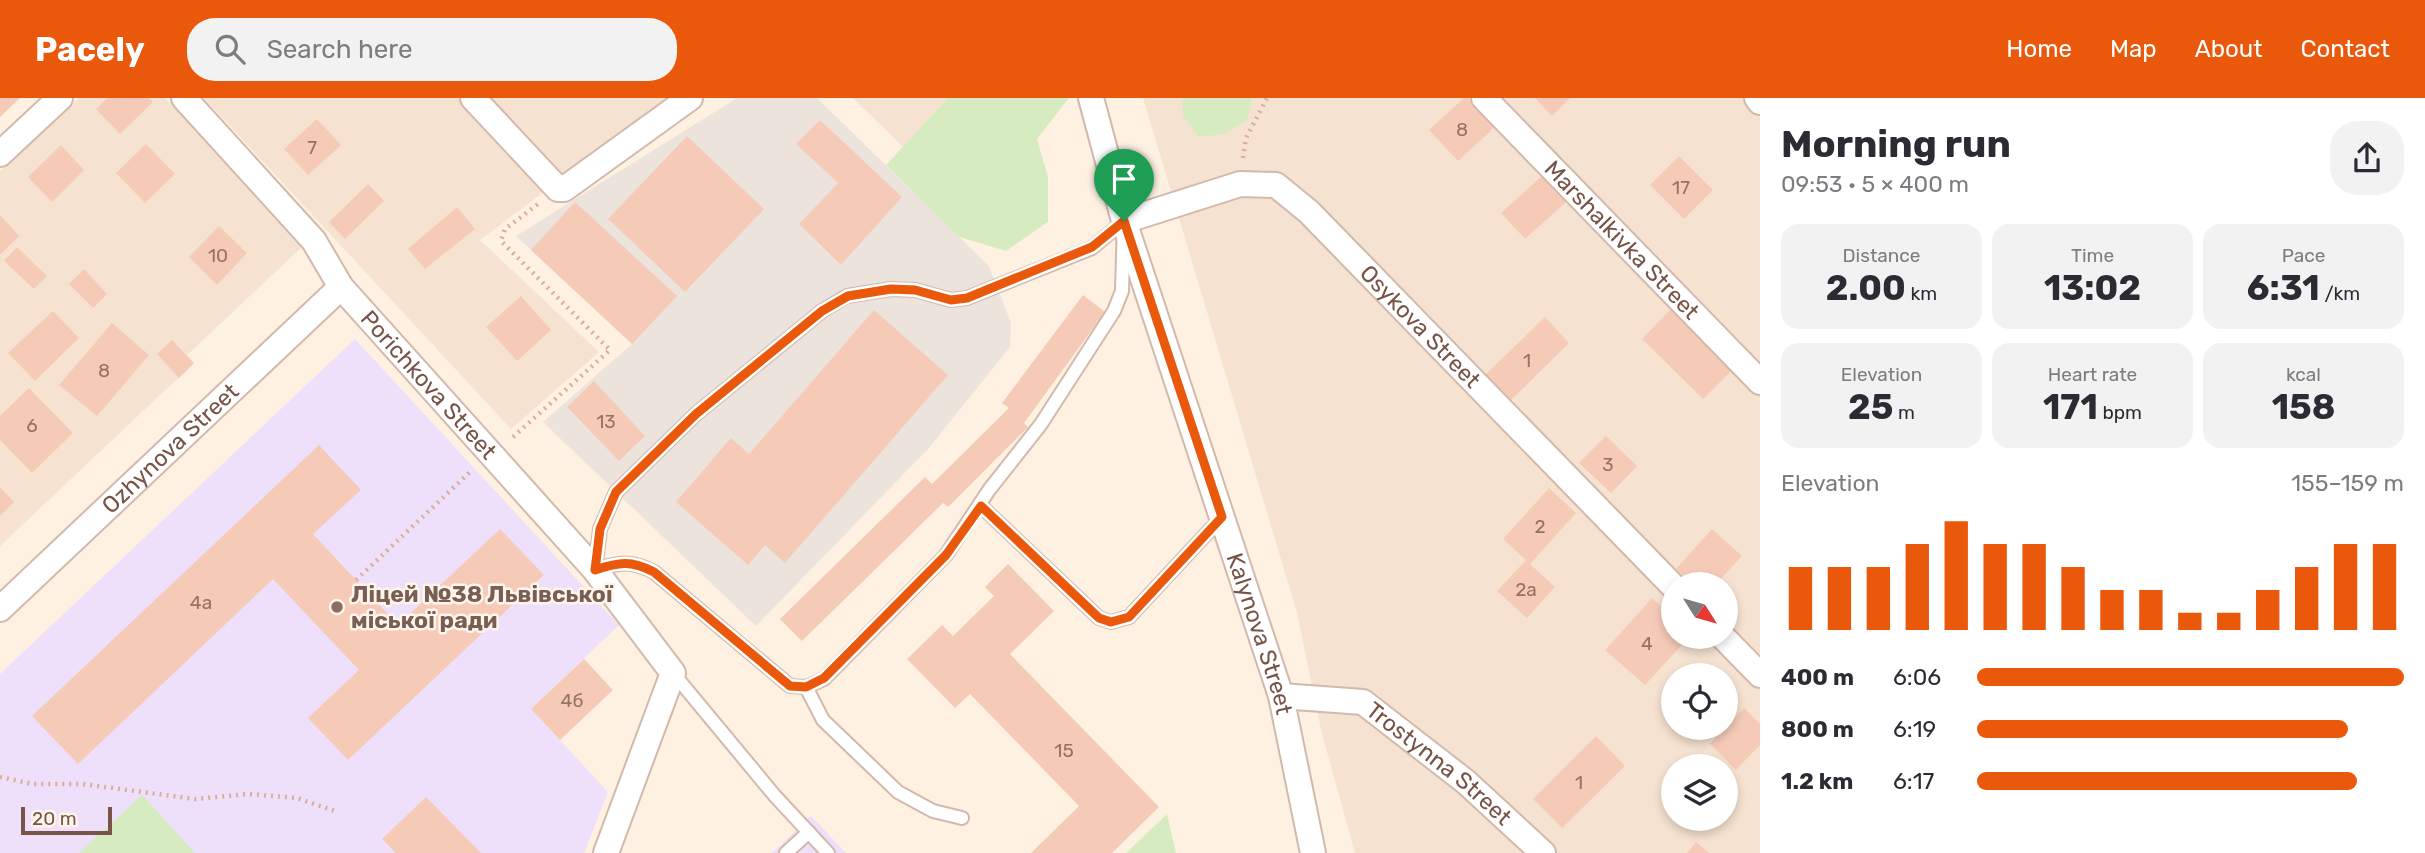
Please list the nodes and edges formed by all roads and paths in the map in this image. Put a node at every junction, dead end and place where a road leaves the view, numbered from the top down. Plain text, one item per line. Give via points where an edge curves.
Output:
1 (60, 98) edge
2 (184, 98) edge
3 (473, 98) edge
4 (690, 98) edge
5 (1091, 98) edge
6 (1268, 98) edge
7 (1484, 98) edge
8 (0, 154) edge
9 (1240, 184) junction
10 (558, 189) junction
11 (1124, 221) junction
12 (341, 287) junction
13 (1760, 382) edge
14 (510, 440) dead end
15 (479, 464) dead end
16 (981, 506) junction
17 (1222, 517) junction
18 (595, 570) junction
19 (1661, 574) edge
20 (356, 580) dead end
21 (0, 609) edge
22 (1735, 649) edge
23 (673, 673) junction
24 (1760, 675) edge
25 (806, 687) junction
26 (1281, 696) junction
27 (0, 778) edge
28 (338, 812) dead end
29 (962, 818) dead end
30 (809, 832) junction
31 (606, 853) edge
32 (786, 853) edge
33 (828, 853) edge
34 (1313, 853) edge
35 (1543, 853) edge

1 - 8 street
2 - 12 street, Porichkova Street via 314,241
3 - 10 street
4 - 10 street
5 - 11 street, Kalynova Street
6 - 9 path via 1246,138
7 - 13 street, Marshalkivka Street
9 - 11 street, Osykova Street
9 - 19 street, Osykova Street via 1276,185 1309,212
10 - 14 path via 505,229 501,241 610,351
11 - 16 lane via 1122,291 1114,311
11 - 17 street, Kalynova Street
11 - 18 lane via 1092,247 967,298 951,300 891,289 848,296 822,311 696,414 616,492 600,529
12 - 18 street, Porichkova Street
12 - 21 street, Ozhynova Street
15 - 20 path
16 - 17 lane via 1099,618 1111,622 1129,617
16 - 25 lane via 937,565 824,678
17 - 26 street, Kalynova Street
18 - 23 street, Porichkova Street
18 - 25 lane via 622,561 654,572 790,686
22 - 24 street
23 - 30 lane
23 - 31 street
25 - 29 lane via 823,720 898,792 933,811
26 - 34 street, Kalynova Street
26 - 35 street, Trostynna Street via 1363,702 1466,782
27 - 28 path via 195,799 249,794 296,798
30 - 32 lane
30 - 33 lane

